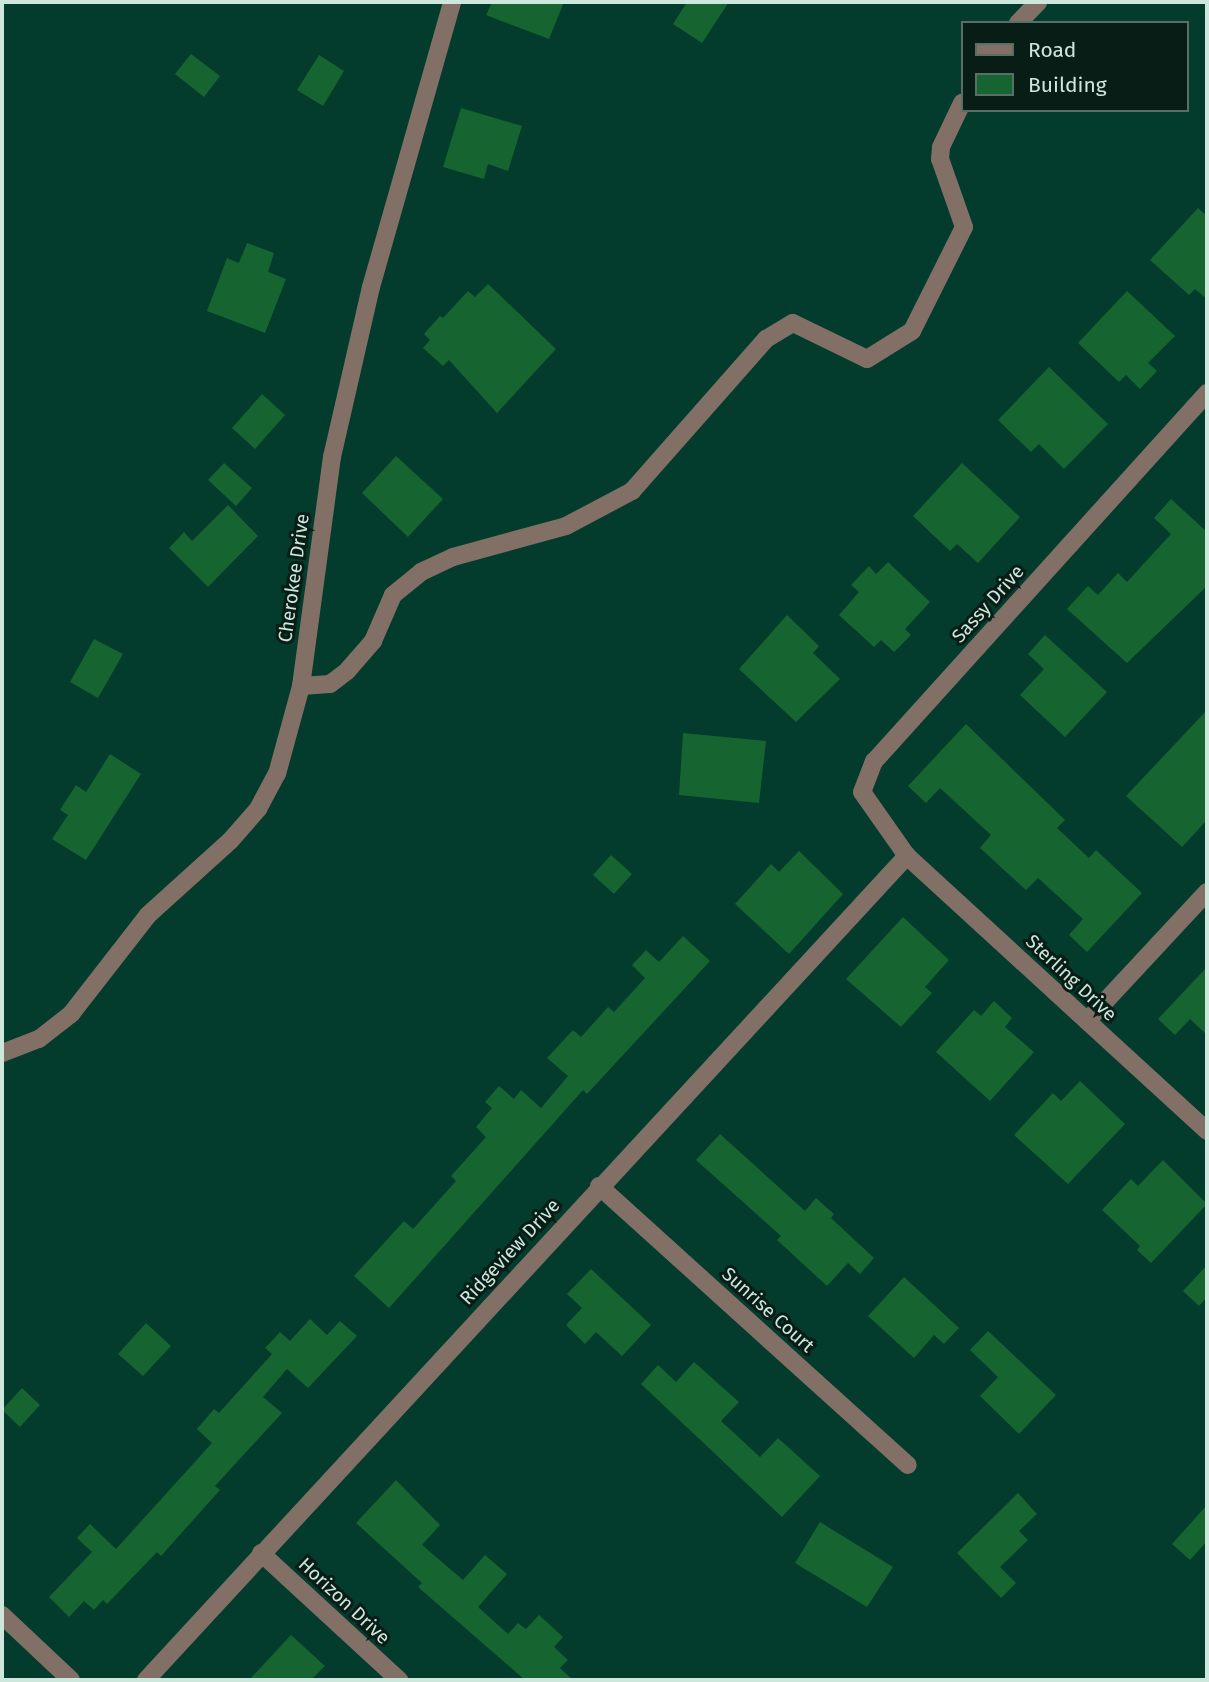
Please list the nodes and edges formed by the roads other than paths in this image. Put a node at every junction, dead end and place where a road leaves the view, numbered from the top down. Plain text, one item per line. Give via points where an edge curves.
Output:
1 (452, 2) edge
2 (1038, 2) edge
3 (1020, 21) edge
4 (960, 107) edge
5 (1207, 393) edge
6 (301, 686) junction
7 (907, 856) junction
8 (1207, 892) edge
9 (1087, 1021) junction
10 (2, 1053) edge
11 (1207, 1131) edge
12 (599, 1186) junction
13 (908, 1465) dead end
14 (261, 1553) junction
15 (2, 1615) edge
16 (71, 1680) edge
17 (146, 1680) edge
18 (399, 1680) edge

1 - 6 street, Cherokee Drive via 371,287 332,457
2 - 3 street
4 - 6 street via 940,159 964,227 912,331 867,359 793,323 766,339 632,491 566,526 453,557 421,572 393,595 373,641 347,671 330,684
5 - 7 street, Sassy Drive via 874,761 862,792
6 - 10 street, Cherokee Drive via 286,752 258,809 230,841 148,915 71,1014 39,1039
7 - 9 street, Sterling Drive
7 - 12 street, Ridgeview Drive
8 - 9 street
9 - 11 street, Sterling Drive
12 - 13 street, Sunrise Court
12 - 14 street, Ridgeview Drive
14 - 17 street, Ridgeview Drive
14 - 18 street, Horizon Drive
15 - 16 street

